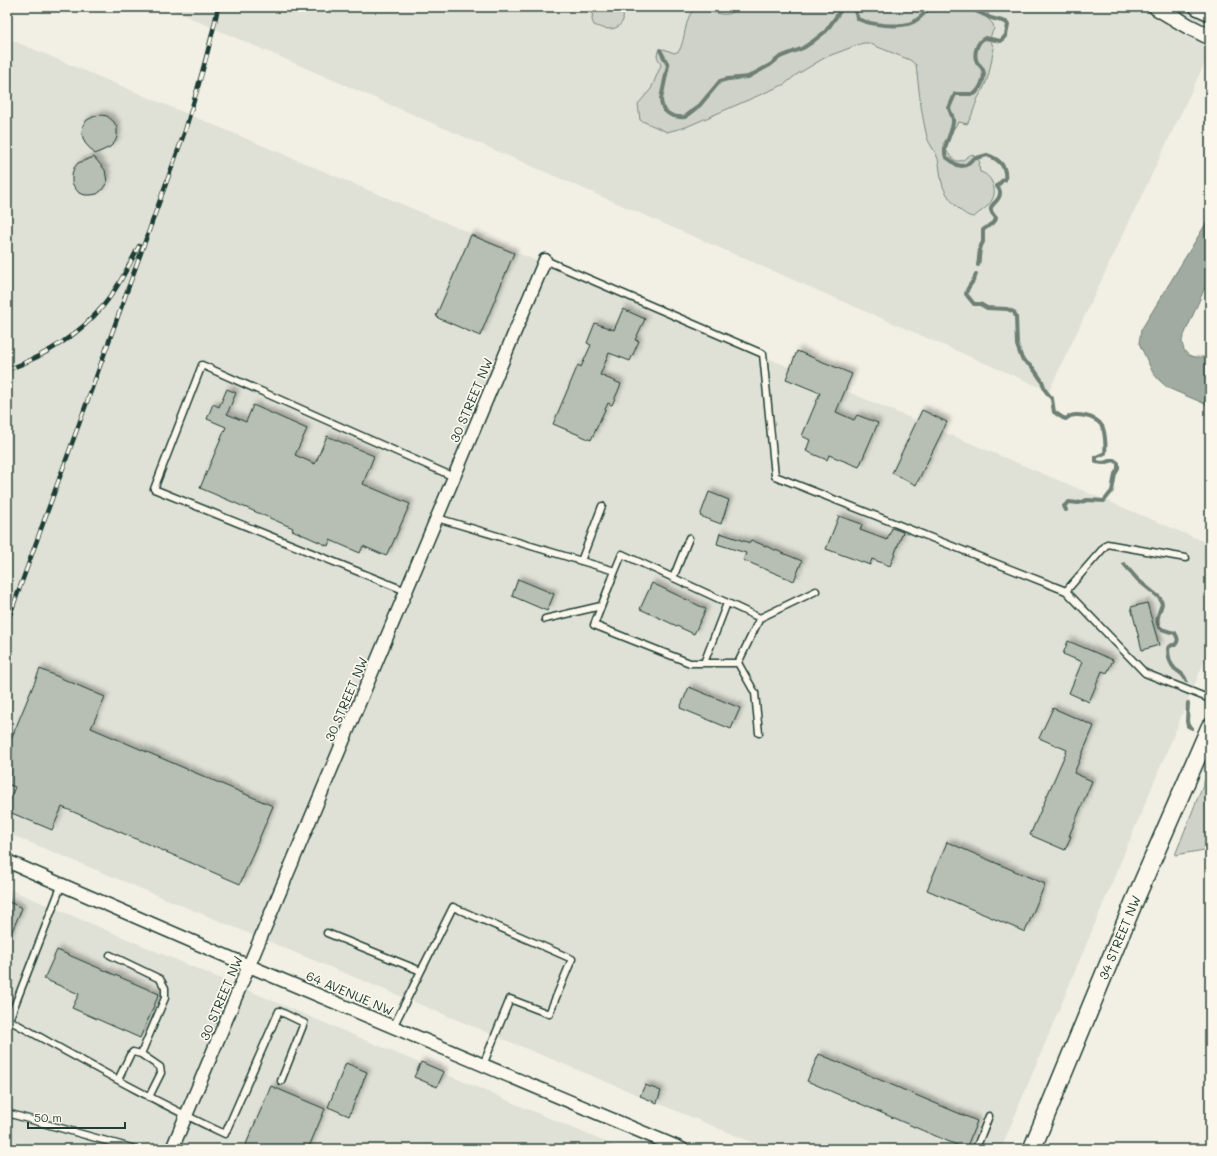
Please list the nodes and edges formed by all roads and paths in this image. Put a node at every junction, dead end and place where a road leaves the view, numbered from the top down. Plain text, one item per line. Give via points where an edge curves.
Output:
1 (1156, 7) edge
2 (1197, 7) edge
3 (1210, 13) edge
4 (1210, 37) edge
5 (545, 260) joint
6 (454, 477) junction
7 (602, 506) dead end
8 (436, 518) junction
9 (689, 538) dead end
10 (1186, 558) dead end
11 (581, 561) junction
12 (614, 571) junction
13 (673, 578) junction
14 (406, 591) junction
15 (816, 591) dead end
16 (1066, 591) junction
17 (727, 603) junction
18 (601, 606) junction
19 (760, 618) junction
20 (545, 619) dead end
21 (704, 663) junction
22 (738, 663) junction
23 (1210, 699) edge
24 (1210, 727) edge
25 (759, 733) dead end
26 (7, 861) edge
27 (62, 884) junction
28 (327, 933) dead end
29 (110, 955) dead end
30 (250, 966) junction
31 (422, 971) junction
32 (393, 1027) junction
33 (141, 1054) junction
34 (483, 1065) junction
35 (118, 1080) junction
36 (281, 1081) dead end
37 (149, 1096) junction
38 (7, 1113) edge
39 (187, 1116) junction
40 (989, 1116) dead end
41 (977, 1146) dead end
42 (135, 1149) edge
43 (172, 1149) edge
44 (682, 1149) edge
45 (1032, 1149) edge

1 - 4 street
2 - 3 street
5 - 6 street, 30 STREET NW
5 - 16 lane via 763,354 775,476
6 - 8 street, 30 STREET NW
6 - 14 lane via 202,365 154,489
7 - 11 lane
8 - 11 lane
8 - 14 street, 30 STREET NW
9 - 13 lane
10 - 16 lane via 1107,544
11 - 12 lane
12 - 13 lane via 622,554
12 - 18 lane
13 - 17 lane
14 - 30 street, 30 STREET NW
15 - 19 lane
16 - 23 lane via 1145,673
17 - 19 lane
17 - 21 lane
18 - 20 lane
18 - 21 lane via 594,625 690,663
19 - 22 lane
21 - 22 lane
22 - 25 lane via 755,693
24 - 45 main road, 34 STREET NW via 1131,909
26 - 27 street, 64 AVENUE NW
27 - 30 street, 64 AVENUE NW
27 - 35 lane via 9,1020
28 - 31 lane
29 - 33 lane via 160,980 165,988 165,998
30 - 32 street, 64 AVENUE NW
30 - 39 street, 30 STREET NW
31 - 32 lane
31 - 34 lane via 453,907 572,959 548,1014 510,999
32 - 34 street, 64 AVENUE NW
33 - 35 lane via 133,1052 130,1055
33 - 37 lane via 160,1067 161,1074
34 - 44 street, 64 AVENUE NW
35 - 37 lane
36 - 39 lane via 304,1023 279,1011 225,1134
37 - 39 lane
38 - 42 lane
39 - 43 street, 30 STREET NW
40 - 41 lane

